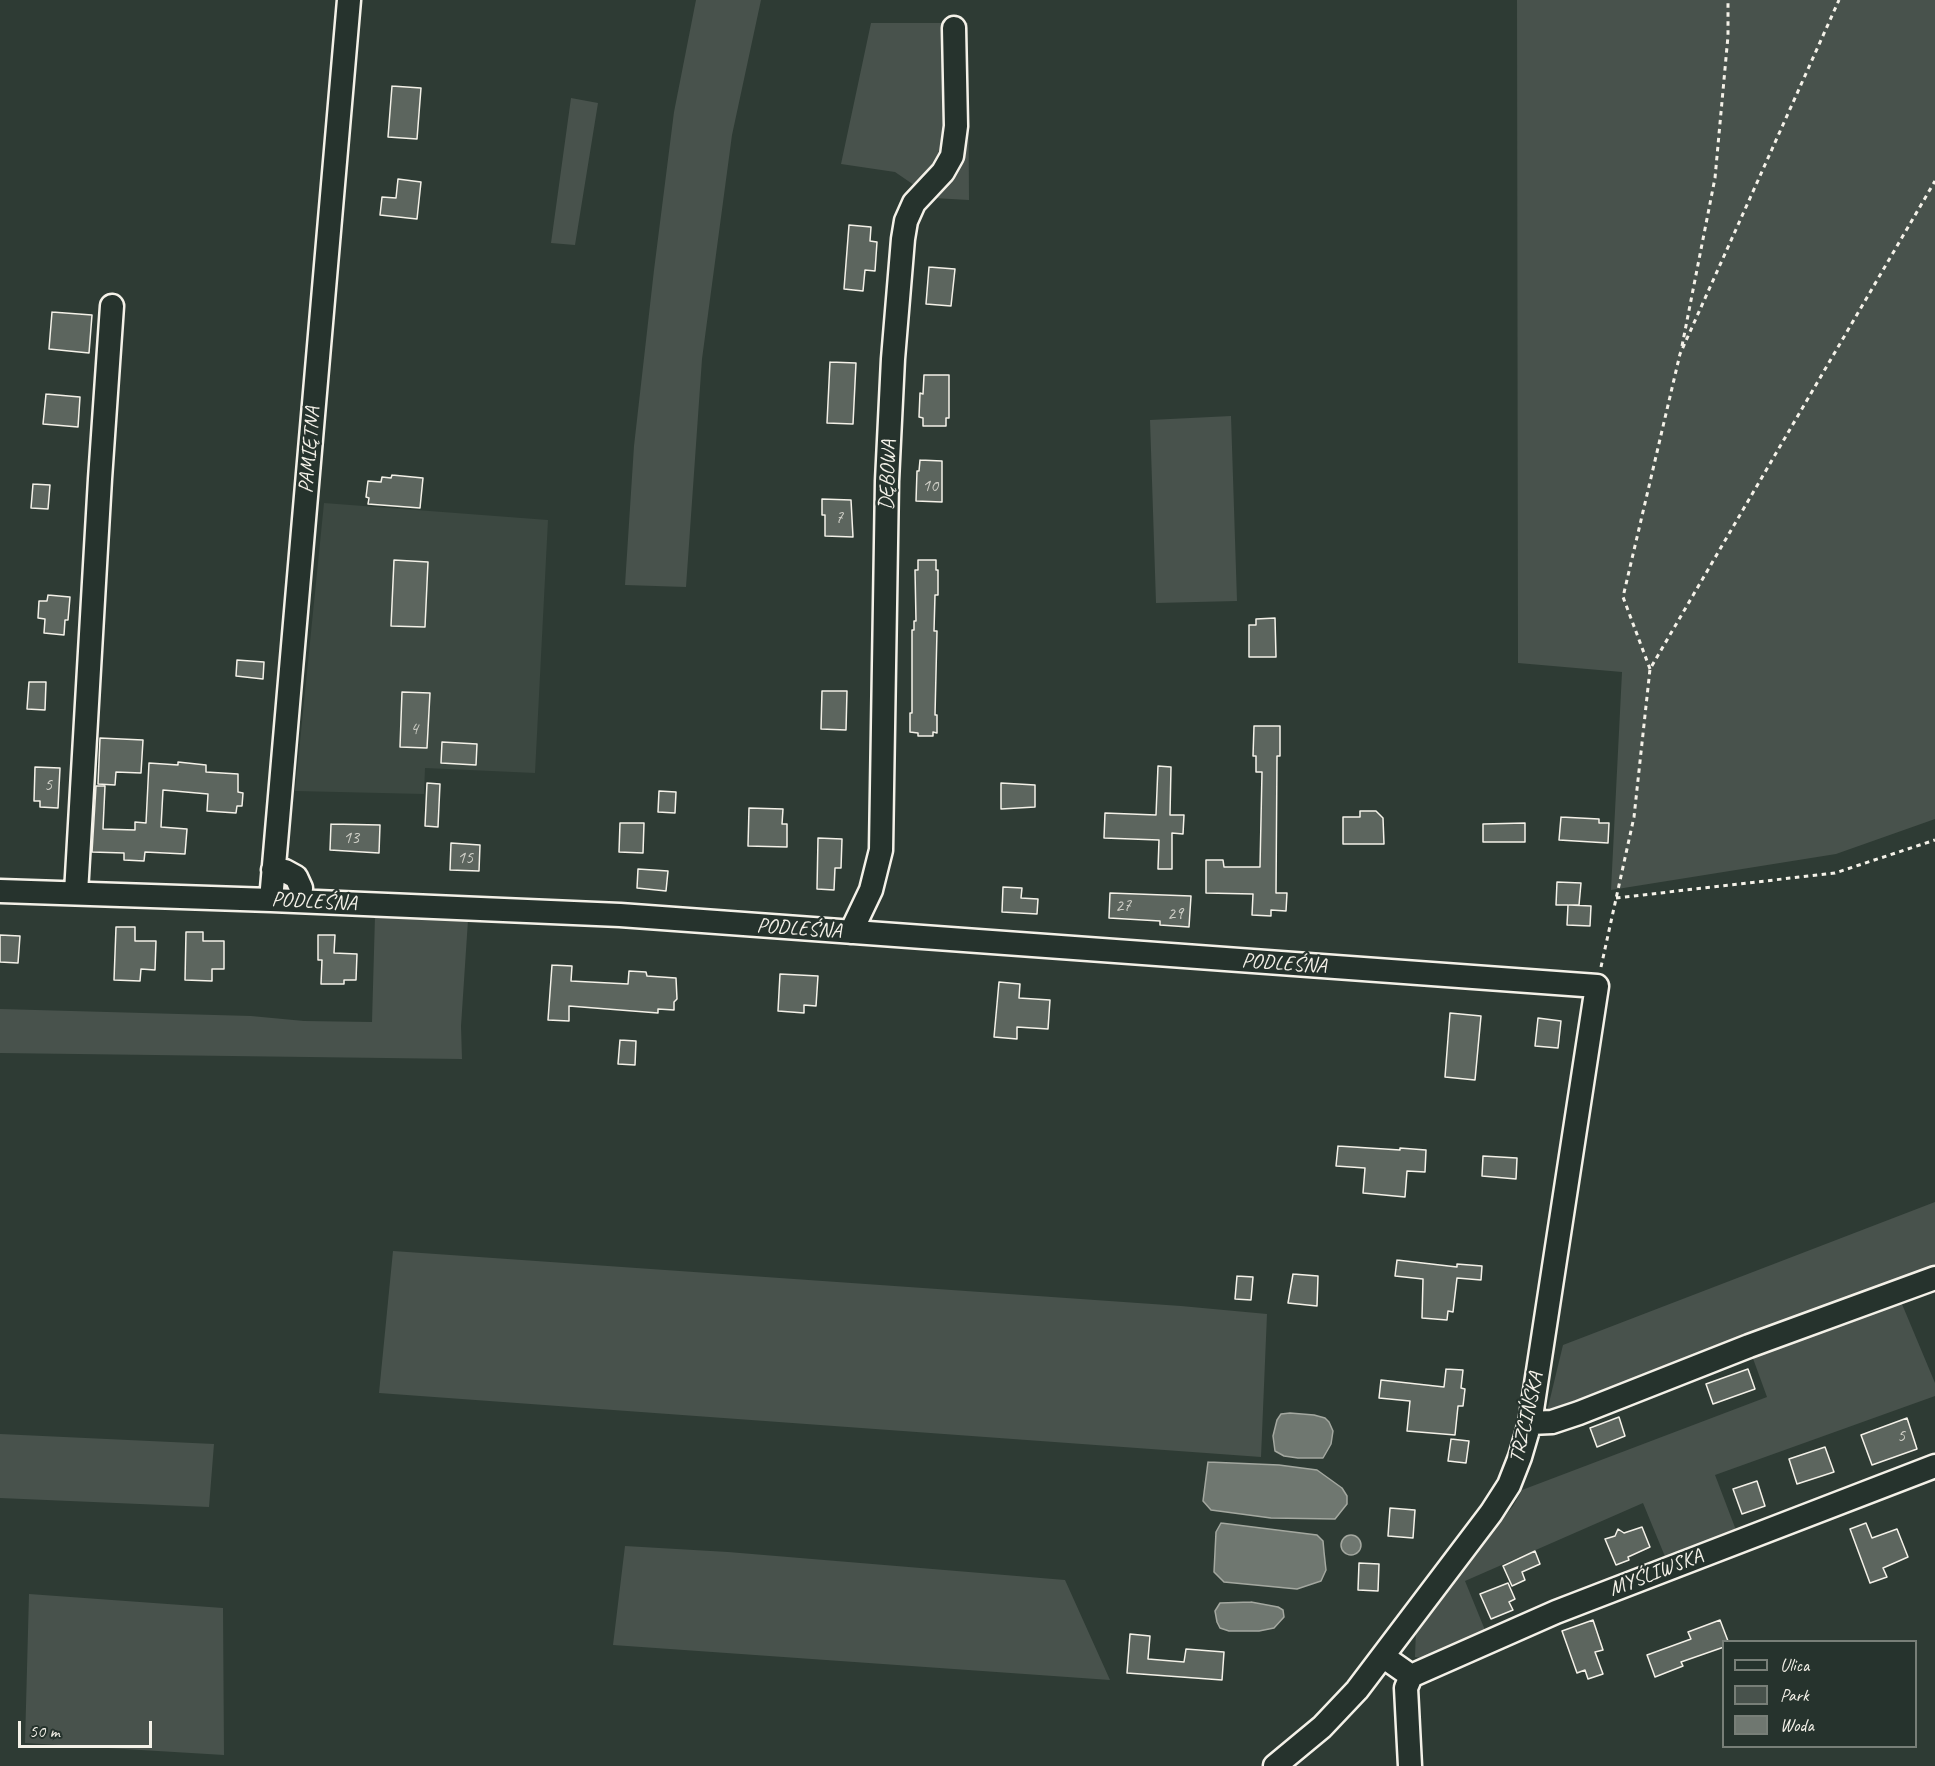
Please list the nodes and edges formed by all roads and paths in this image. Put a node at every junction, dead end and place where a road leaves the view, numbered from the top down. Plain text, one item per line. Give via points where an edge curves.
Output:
1 (349, 0) edge
2 (1728, 0) edge
3 (1839, 0) edge
4 (954, 28) dead end
5 (1935, 181) edge
6 (112, 306) dead end
7 (1680, 354) junction
8 (1650, 669) junction
9 (1935, 840) edge
10 (273, 870) junction
11 (0, 891) edge
12 (76, 893) junction
13 (1616, 898) junction
14 (271, 900) junction
15 (300, 901) junction
16 (851, 932) junction
17 (1597, 986) junction
18 (1935, 1278) edge
19 (1530, 1423) junction
20 (1935, 1466) edge
21 (1384, 1657) junction
22 (1410, 1676) junction
23 (1275, 1766) edge
24 (1410, 1766) edge

1 - 10 street, PAMIĘTNA
2 - 7 path via 1715,178
3 - 7 path
4 - 16 street, DĘBOWA via 956,126 952,156 914,203 903,239 887,481 880,850 871,890
5 - 8 path
6 - 12 street
7 - 8 path via 1623,597
8 - 13 path via 1634,817
9 - 13 path via 1835,873
10 - 14 street, PAMIĘTNA
10 - 15 street via 296,877 301,888
11 - 12 street, PODLEŚNA
12 - 14 street, PODLEŚNA
13 - 17 path
14 - 15 street, PODLEŚNA
15 - 16 street, PODLEŚNA via 620,915
16 - 17 street, PODLEŚNA
17 - 19 street, TRZCIŃSKA
18 - 19 street via 1579,1413 1552,1422
19 - 21 street, TRZCIŃSKA via 1509,1485
20 - 22 street, MYŚLIWSKA via 1556,1612
21 - 22 street
21 - 23 street, TRZCIŃSKA via 1322,1727
22 - 24 street via 1406,1688

